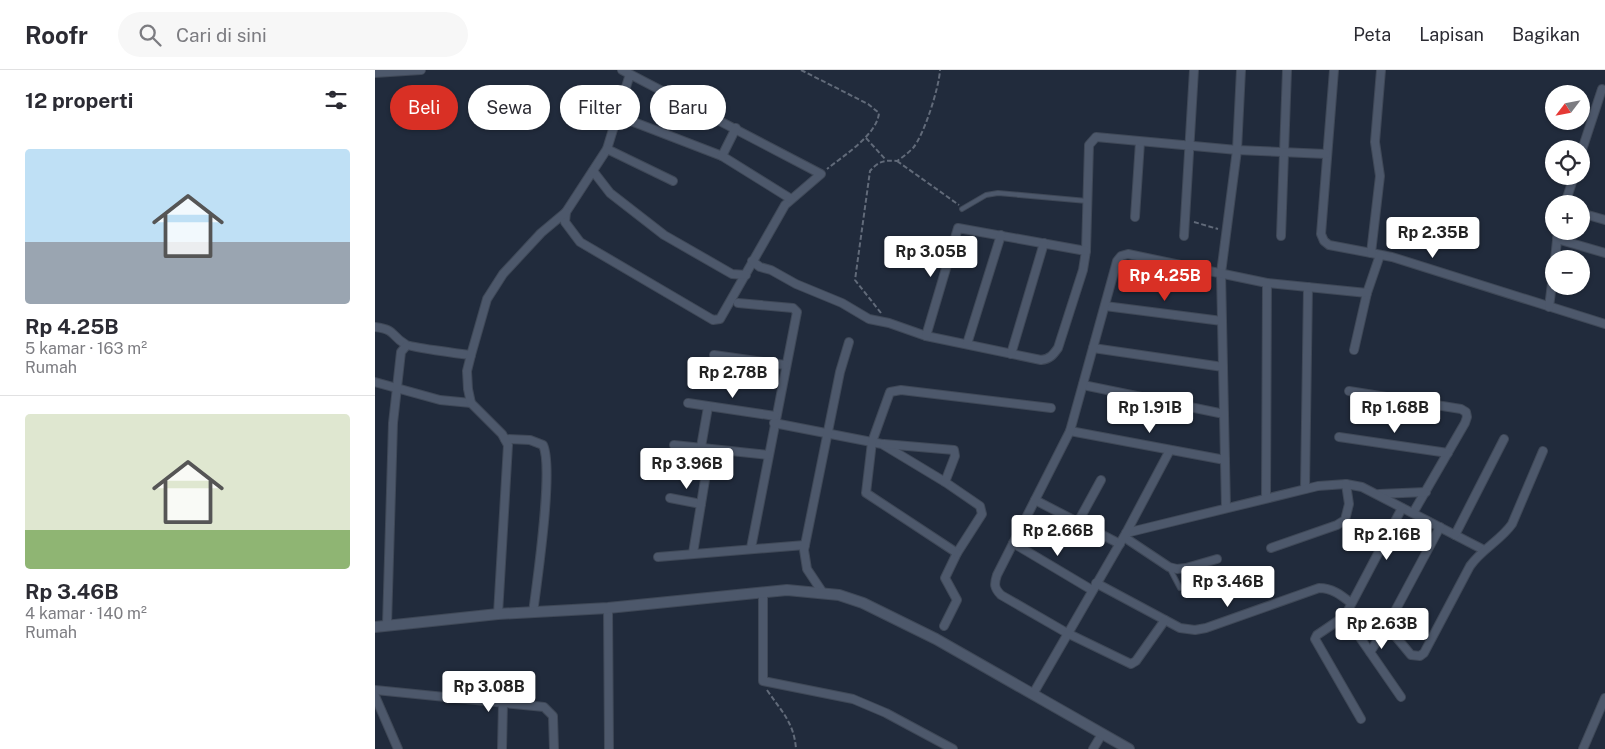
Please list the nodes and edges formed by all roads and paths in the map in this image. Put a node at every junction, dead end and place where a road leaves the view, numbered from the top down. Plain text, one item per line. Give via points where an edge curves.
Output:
1 (421, 70) edge
2 (801, 70) edge
3 (940, 70) edge
4 (1194, 70) edge
5 (1241, 70) edge
6 (1287, 70) edge
7 (1334, 70) edge
8 (1381, 70) edge
9 (626, 72) edge
10 (375, 74) edge
11 (624, 85) edge
12 (1602, 89) dead end
13 (640, 124) edge
14 (735, 128) junction
15 (613, 130) edge
16 (866, 138) junction
17 (1585, 140) edge
18 (1140, 142) junction
19 (1189, 146) junction
20 (607, 149) junction
21 (1237, 150) junction
22 (1285, 150) junction
23 (1327, 154) junction
24 (722, 156) junction
25 (886, 160) junction
26 (897, 162) junction
27 (593, 171) junction
28 (821, 174) junction
29 (673, 181) dead end
30 (791, 199) junction
31 (1087, 201) junction
32 (962, 209) joint
33 (566, 212) junction
34 (1590, 216) edge
35 (1135, 217) dead end
36 (1185, 220) junction
37 (1605, 220) edge
38 (1228, 231) junction
39 (1001, 235) junction
40 (1184, 236) dead end
41 (1281, 236) dead end
42 (1571, 240) edge
43 (1043, 243) junction
44 (1086, 251) junction
45 (1371, 253) junction
46 (1605, 253) edge
47 (1380, 255) junction
48 (752, 261) junction
49 (1221, 274) junction
50 (745, 275) junction
51 (1267, 283) junction
52 (1307, 287) junction
53 (1367, 293) junction
54 (1551, 295) edge
55 (737, 304) dead end
56 (1105, 306) junction
57 (1549, 307) junction
58 (1222, 321) junction
59 (889, 323) junction
60 (1605, 324) edge
61 (375, 327) edge
62 (926, 336) junction
63 (849, 342) dead end
64 (967, 344) junction
65 (405, 346) junction
66 (1093, 348) junction
67 (1354, 350) dead end
68 (1011, 354) junction
69 (471, 355) junction
70 (714, 355) dead end
71 (785, 365) junction
72 (1223, 367) junction
73 (375, 382) edge
74 (1083, 385) junction
75 (398, 389) junction
76 (1349, 391) dead end
77 (471, 403) junction
78 (688, 403) dead end
79 (708, 407) junction
80 (1051, 408) dead end
81 (1224, 414) junction
82 (775, 420) junction
83 (1070, 430) junction
84 (828, 434) junction
85 (1339, 437) dead end
86 (505, 439) junction
87 (1504, 439) dead end
88 (872, 442) junction
89 (882, 444) junction
90 (674, 445) dead end
91 (701, 447) junction
92 (710, 449) junction
93 (1170, 450) junction
94 (1543, 451) dead end
95 (1448, 453) junction
96 (768, 455) junction
97 (1225, 460) junction
98 (1101, 480) dead end
99 (945, 482) junction
100 (1346, 484) junction
101 (1305, 489) junction
102 (1426, 492) junction
103 (1377, 495) junction
104 (670, 498) dead end
105 (1266, 498) junction
106 (1035, 500) junction
107 (701, 504) junction
108 (1226, 508) junction
109 (1402, 508) junction
110 (1413, 513) junction
111 (1078, 522) junction
112 (1440, 527) junction
113 (1455, 535) junction
114 (1123, 538) junction
115 (1013, 543) junction
116 (805, 545) junction
117 (751, 548) junction
118 (1271, 548) dead end
119 (1484, 550) junction
120 (693, 553) junction
121 (957, 553) junction
122 (659, 557) dead end
123 (1217, 559) dead end
124 (1169, 567) junction
125 (1097, 583) junction
126 (1180, 588) dead end
127 (1092, 590) junction
128 (763, 593) junction
129 (823, 593) junction
130 (1351, 603) junction
131 (608, 608) junction
132 (533, 612) junction
133 (497, 614) junction
134 (1345, 616) junction
135 (1165, 620) junction
136 (387, 625) junction
137 (944, 626) dead end
138 (1387, 626) junction
139 (375, 627) edge
140 (1067, 633) junction
141 (1370, 652) junction
142 (763, 681) junction
143 (375, 690) edge
144 (1033, 694) junction
145 (375, 696) edge
146 (1401, 698) dead end
147 (1605, 698) edge
148 (503, 703) junction
149 (1361, 719) dead end
150 (1101, 734) junction
151 (1586, 748) edge
152 (398, 749) edge
153 (502, 749) edge
154 (554, 749) edge
155 (609, 749) edge
156 (796, 749) edge
157 (953, 749) edge
158 (1093, 749) edge
159 (1129, 749) edge

1 - 10 street
2 - 16 path via 876,109 878,118
3 - 26 path via 939,84 919,139 913,149
4 - 19 street
5 - 21 street
6 - 22 street
7 - 23 street
8 - 45 street via 1375,142 1380,176
9 - 11 street
9 - 14 street
12 - 17 street
13 - 24 street
14 - 24 street
14 - 28 street
15 - 20 street
16 - 25 path
16 - 28 path
18 - 19 street
18 - 31 street via 1096,137 1091,140
18 - 35 street
19 - 21 street
19 - 36 street
20 - 27 street
20 - 29 street
21 - 22 street
21 - 38 street
22 - 23 street
22 - 41 street
23 - 45 street via 1321,234 1324,241 1329,245
24 - 30 street
25 - 26 path
25 - 59 path via 877,162 870,171 855,280
26 - 32 path via 952,198
27 - 33 street
27 - 50 street via 610,193 664,235 731,274
28 - 30 street
30 - 48 street
31 - 32 lane via 999,193 986,195
31 - 44 street
33 - 50 street via 565,222 580,242 713,320 720,319 725,313
33 - 69 street via 541,233 503,274 487,299
34 - 37 street
36 - 38 path
36 - 40 street
38 - 49 street
39 - 43 street
39 - 62 street via 959,228
39 - 64 street
42 - 46 street
43 - 44 street
43 - 68 street
44 - 68 street via 1083,270 1053,355 1041,360
45 - 47 street
47 - 53 street
47 - 57 street
48 - 50 street
48 - 59 street via 843,303 862,316
49 - 51 street
49 - 56 street via 1128,254 1117,261
49 - 58 street
51 - 52 street
51 - 105 street
52 - 53 street
52 - 101 street
53 - 67 street
54 - 57 street
55 - 71 street via 795,309
56 - 58 street
56 - 66 street
57 - 60 street
58 - 72 street
59 - 62 street
61 - 65 street via 393,332
62 - 64 street
63 - 84 street
64 - 68 street
65 - 69 street
65 - 75 street via 401,352
66 - 72 street
66 - 74 street
69 - 77 street via 467,371
70 - 71 street
71 - 82 street
72 - 81 street
73 - 75 street
74 - 81 street
74 - 83 street
75 - 77 street via 440,400
75 - 136 street via 393,423
76 - 95 street via 1461,408 1467,417
77 - 86 street
78 - 79 street
79 - 82 street
79 - 91 street
80 - 88 street via 895,391 890,392
81 - 97 street
82 - 84 street
82 - 96 street
83 - 93 street
83 - 106 street
84 - 88 street
84 - 116 street
85 - 95 street
86 - 132 street via 543,445 547,457
86 - 133 street via 508,455
87 - 113 street
88 - 89 street
88 - 121 street via 866,493
89 - 99 street
89 - 99 street via 954,450 955,456
90 - 91 street
91 - 92 street
92 - 96 street
92 - 107 street
93 - 97 street
93 - 114 street
94 - 119 street via 1512,524
95 - 102 street
96 - 117 street
97 - 108 street
98 - 111 street
99 - 121 street via 982,509
100 - 101 street
100 - 103 street via 1362,487
100 - 118 street via 1349,504 1345,520
101 - 105 street
102 - 103 street
102 - 110 street
103 - 109 street
104 - 107 street
105 - 108 street
106 - 111 street
106 - 115 street
107 - 120 street
108 - 114 street
109 - 110 street
109 - 130 street
110 - 112 street
111 - 114 street
112 - 113 street
112 - 138 street
113 - 119 street
114 - 124 street
114 - 125 street
115 - 127 street
115 - 140 street via 997,575 996,590
116 - 117 street
116 - 129 street via 807,568
117 - 120 street
119 - 138 street via 1470,566 1424,653 1411,655
120 - 122 street
121 - 137 street via 945,578 956,596 956,604
123 - 124 street via 1186,568
124 - 126 lane
125 - 127 street
125 - 135 street
127 - 140 street
128 - 129 street via 787,590
128 - 131 street
128 - 142 street
129 - 144 street via 863,603 936,639
130 - 134 street
130 - 135 street via 1333,590 1319,588 1195,630 1179,628
131 - 132 street
131 - 155 street
132 - 133 street
133 - 136 street
134 - 141 street
134 - 149 street via 1315,639
135 - 140 street via 1132,664
136 - 139 street
138 - 141 street
140 - 144 street
141 - 146 street
142 - 156 path via 794,730
142 - 157 street via 853,699
143 - 148 street
144 - 150 street
145 - 152 street
147 - 151 street
148 - 153 street
148 - 154 street via 538,705 550,711
150 - 158 street
150 - 159 street

